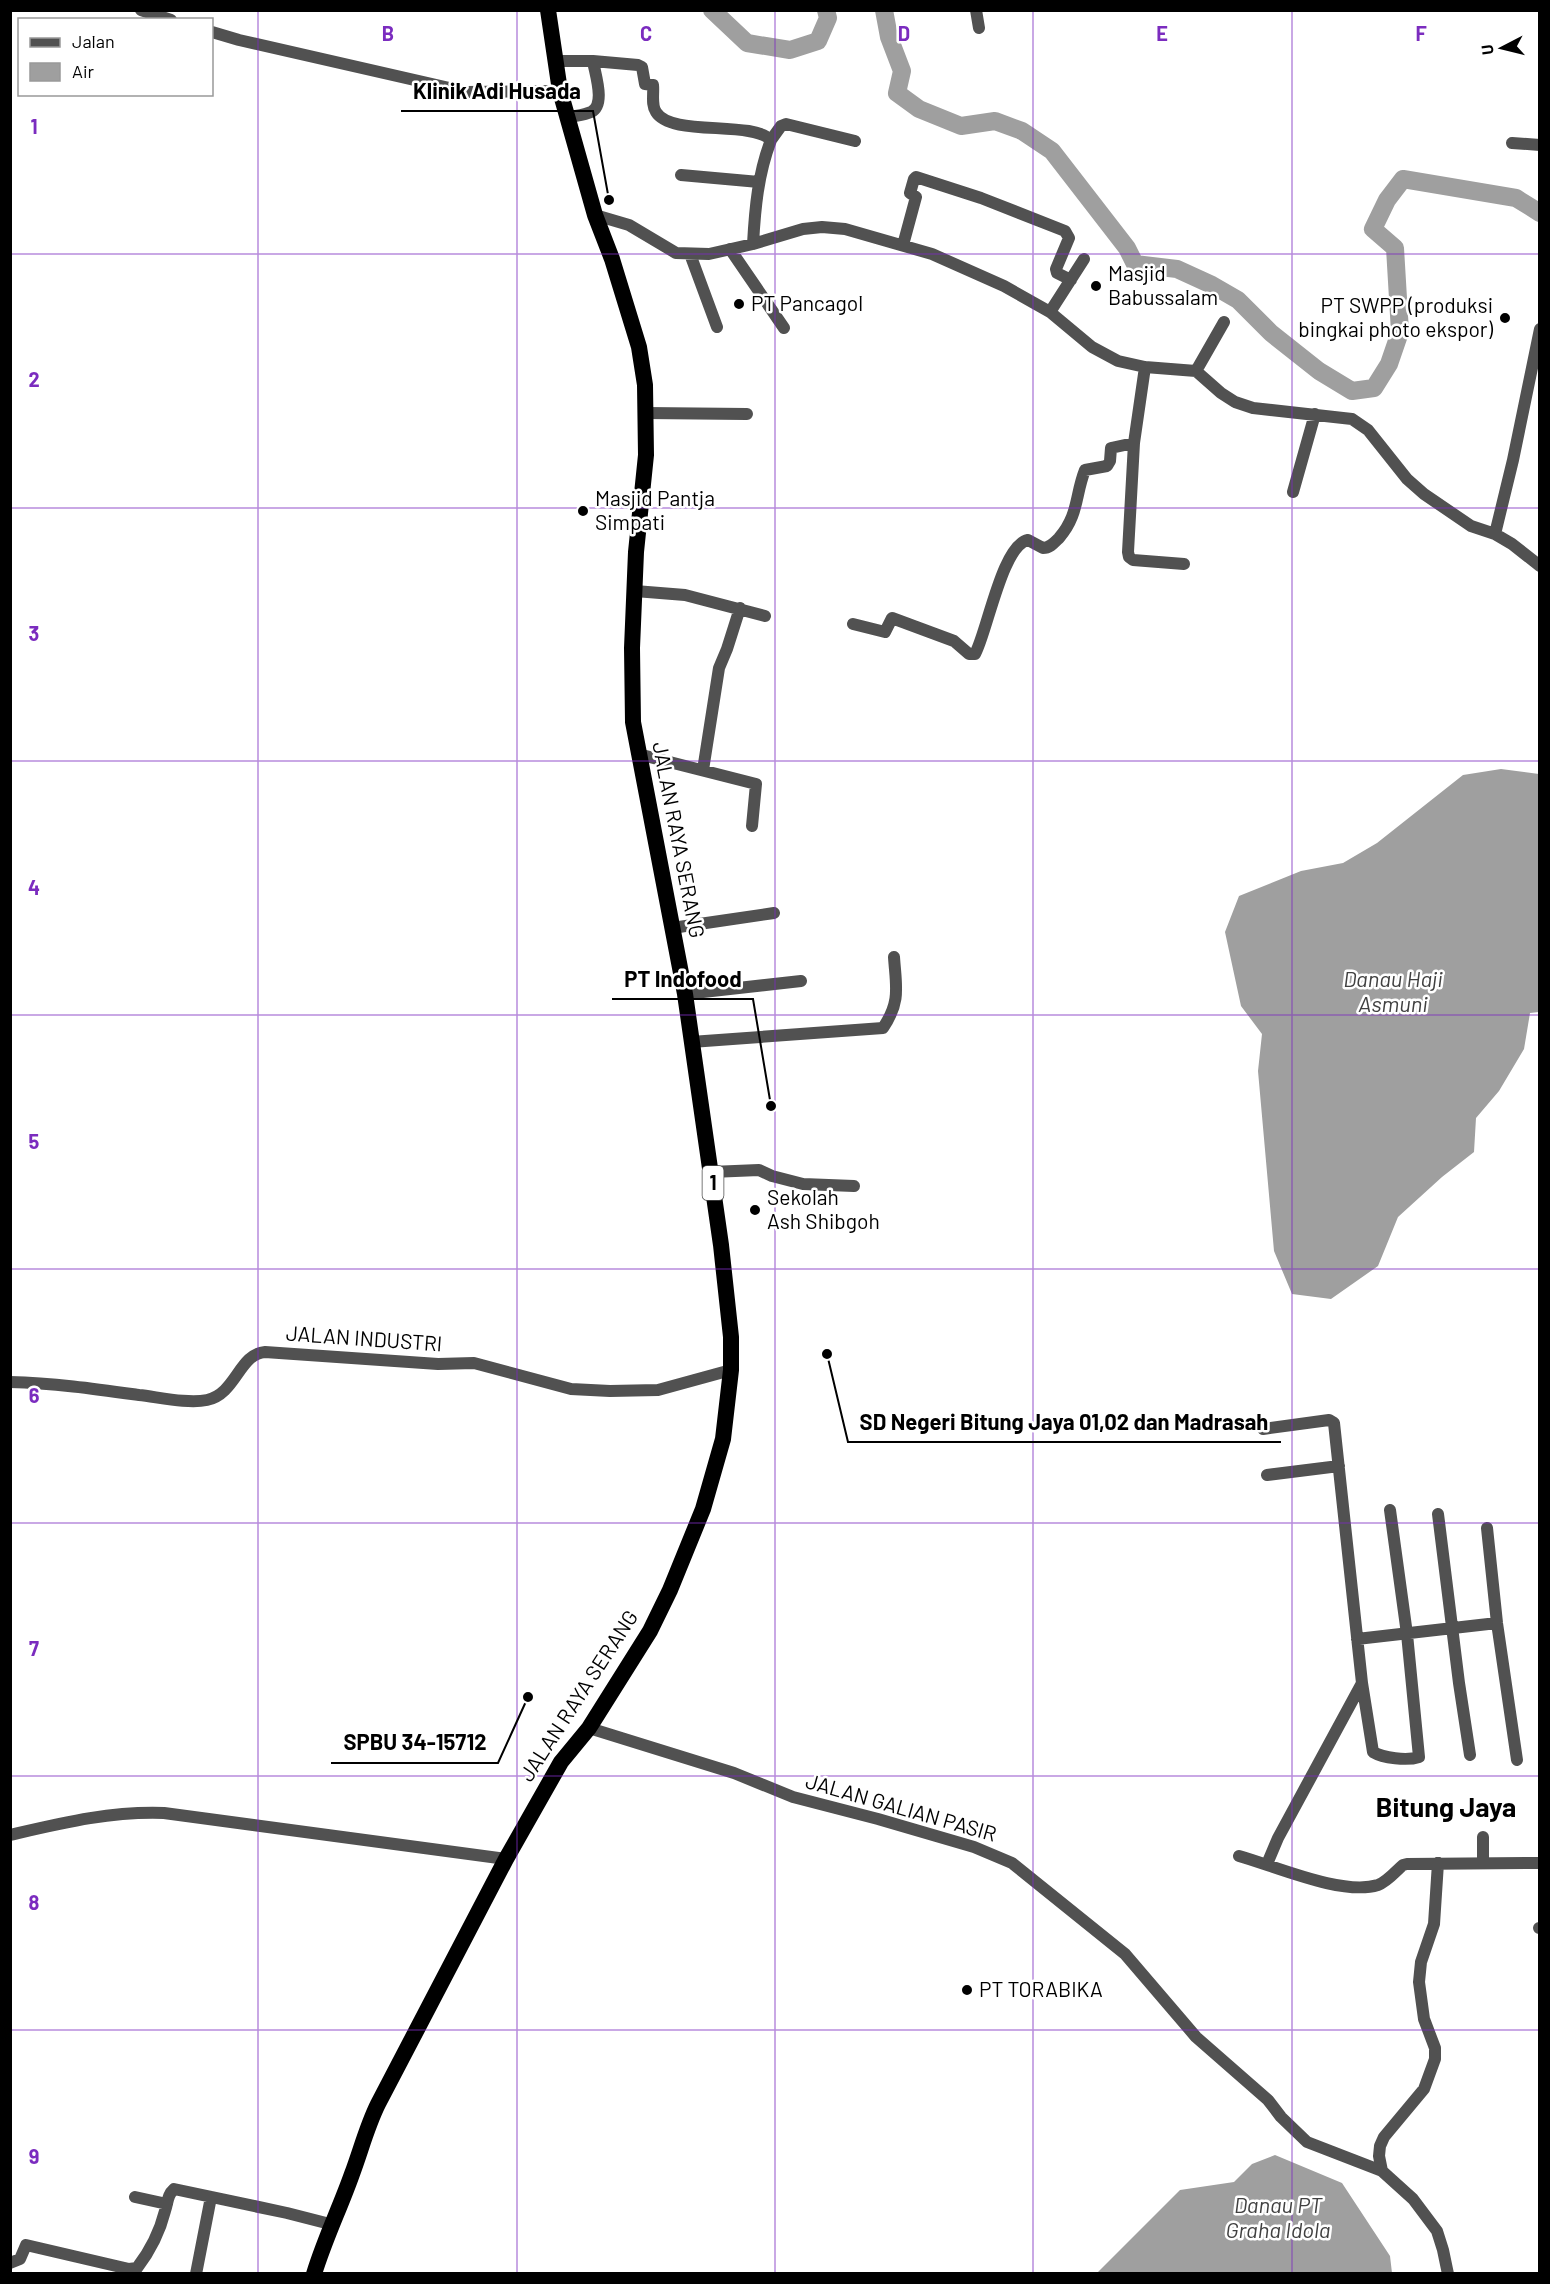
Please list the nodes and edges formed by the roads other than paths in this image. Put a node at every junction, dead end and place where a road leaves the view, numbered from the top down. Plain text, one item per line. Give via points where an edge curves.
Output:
1 (141, 10) edge
2 (548, 10) edge
3 (976, 10) edge
4 (165, 18) edge
5 (979, 28) dead end
6 (213, 32) edge
7 (592, 61) junction
8 (555, 62) junction
9 (560, 91) junction
10 (567, 118) junction
11 (771, 141) junction
12 (855, 141) dead end
13 (1512, 143) dead end
14 (1539, 145) edge
15 (681, 175) dead end
16 (759, 182) junction
17 (595, 215) junction
18 (753, 244) junction
19 (903, 245) junction
20 (730, 249) junction
21 (690, 254) junction
22 (1084, 259) dead end
23 (1071, 280) junction
24 (1050, 312) junction
25 (1224, 322) dead end
26 (717, 327) dead end
27 (784, 328) dead end
28 (1539, 329) edge
29 (1145, 367) junction
30 (1196, 371) junction
31 (646, 413) junction
32 (747, 414) dead end
33 (1315, 414) junction
34 (1134, 443) junction
35 (1293, 492) dead end
36 (1496, 534) junction
37 (1184, 564) dead end
38 (1539, 566) edge
39 (635, 591) junction
40 (740, 608) junction
41 (765, 616) dead end
42 (853, 624) dead end
43 (638, 754) junction
44 (703, 770) junction
45 (752, 826) dead end
46 (774, 914) dead end
47 (672, 928) junction
48 (894, 957) dead end
49 (801, 981) dead end
50 (685, 994) junction
51 (691, 1042) junction
52 (711, 1172) junction
53 (854, 1186) dead end
54 (731, 1370) junction
55 (10, 1382) edge
56 (1263, 1429) dead end
57 (1339, 1466) junction
58 (1267, 1475) dead end
59 (1390, 1510) dead end
60 (1438, 1514) dead end
61 (1487, 1528) dead end
62 (1497, 1623) junction
63 (1453, 1629) junction
64 (1407, 1634) junction
65 (1358, 1639) junction
66 (1362, 1683) junction
67 (589, 1728) junction
68 (1470, 1755) dead end
69 (1517, 1760) dead end
70 (10, 1835) edge
71 (1483, 1837) dead end
72 (1239, 1856) dead end
73 (506, 1859) junction
74 (1438, 1863) junction
75 (1483, 1863) junction
76 (1539, 1863) edge
77 (1267, 1864) junction
78 (1382, 2170) junction
79 (135, 2197) dead end
80 (211, 2197) junction
81 (167, 2204) junction
82 (330, 2224) junction
83 (10, 2262) edge
84 (196, 2274) edge
85 (314, 2274) edge
86 (1448, 2274) edge

1 - 4 street
2 - 8 highway, JALAN RAYA SERANG / 1
3 - 5 street
6 - 9 street via 468,92
7 - 8 street
7 - 10 street via 599,96 596,107
7 - 11 street via 640,66 644,82 653,86 654,110 662,119 754,133
8 - 9 highway, JALAN RAYA SERANG / 1
9 - 10 highway, JALAN RAYA SERANG / 1
10 - 17 highway, JALAN RAYA SERANG / 1
11 - 12 street via 781,126 788,124
11 - 16 street
13 - 14 street
15 - 16 street
16 - 18 street
17 - 21 street via 628,225 672,251
17 - 31 highway, JALAN RAYA SERANG / 1 via 639,347
18 - 19 street via 822,227 845,229
18 - 20 street
19 - 23 street via 916,197 910,193 916,177 1065,231 1069,238 1056,269
19 - 24 street via 1004,286
20 - 21 street
20 - 27 street
21 - 26 street
22 - 23 street
23 - 24 street
24 - 29 street via 1107,356
25 - 30 street
28 - 36 street
29 - 30 street
29 - 34 street
30 - 33 street via 1235,402 1252,408
31 - 32 street
31 - 39 highway, JALAN RAYA SERANG / 1
33 - 35 street
33 - 36 street via 1352,419 1368,430 1424,494 1471,526
34 - 37 street via 1129,557
34 - 42 street via 1111,448 1107,466 1085,470 1076,510 1052,545 1043,548 1028,540 1020,544 989,609 975,654 969,654 954,641 892,618 885,632
36 - 38 street
39 - 40 street via 685,595
39 - 43 highway, JALAN RAYA SERANG / 1 via 633,722
40 - 41 street
40 - 44 street via 719,668
43 - 44 street
43 - 47 highway, JALAN RAYA SERANG / 1
44 - 45 street via 756,784
46 - 47 street
47 - 50 highway, JALAN RAYA SERANG / 1
48 - 51 street via 897,994 893,1012 883,1028
49 - 50 street
50 - 51 highway, JALAN RAYA SERANG / 1
51 - 52 highway, JALAN RAYA SERANG / 1
52 - 53 street via 759,1170 803,1184
52 - 54 highway, JALAN RAYA SERANG / 1 via 731,1337
54 - 55 street, JALAN INDUSTRI via 658,1390 610,1391 571,1389 474,1364 265,1352 253,1355 223,1393 209,1400 55,1383
54 - 67 highway, JALAN RAYA SERANG / 1 via 723,1439 703,1509 650,1631
56 - 57 street via 1332,1421
57 - 58 street
57 - 65 street
59 - 64 street
60 - 63 street
61 - 62 street
62 - 63 street
62 - 69 street
63 - 64 street
63 - 68 street
64 - 65 street
64 - 66 street via 1419,1757 1373,1752
65 - 66 street
66 - 77 street
67 - 73 highway, JALAN RAYA SERANG / 1 via 561,1762
67 - 78 street, JALAN GALIAN PASIR via 734,1773 793,1797 974,1847 1012,1863 1125,1954 1196,2037 1268,2100 1307,2142
70 - 73 street via 117,1814 164,1814
71 - 75 street
72 - 77 street
73 - 82 highway, JALAN RAYA SERANG / 1 via 373,2113
74 - 75 street
74 - 77 street via 1402,1865 1379,1885 1357,1887 1336,1885
74 - 78 street via 1434,1924 1421,1962 1419,1982 1424,2019 1436,2048 1435,2059 1424,2089 1384,2137 1379,2156
75 - 76 street
78 - 86 street via 1413,2199 1437,2231
79 - 81 street
80 - 81 street via 174,2189
80 - 82 street
80 - 84 street
81 - 83 street via 156,2238 137,2268 26,2245 20,2259
82 - 85 highway, JALAN RAYA SERANG / 1

